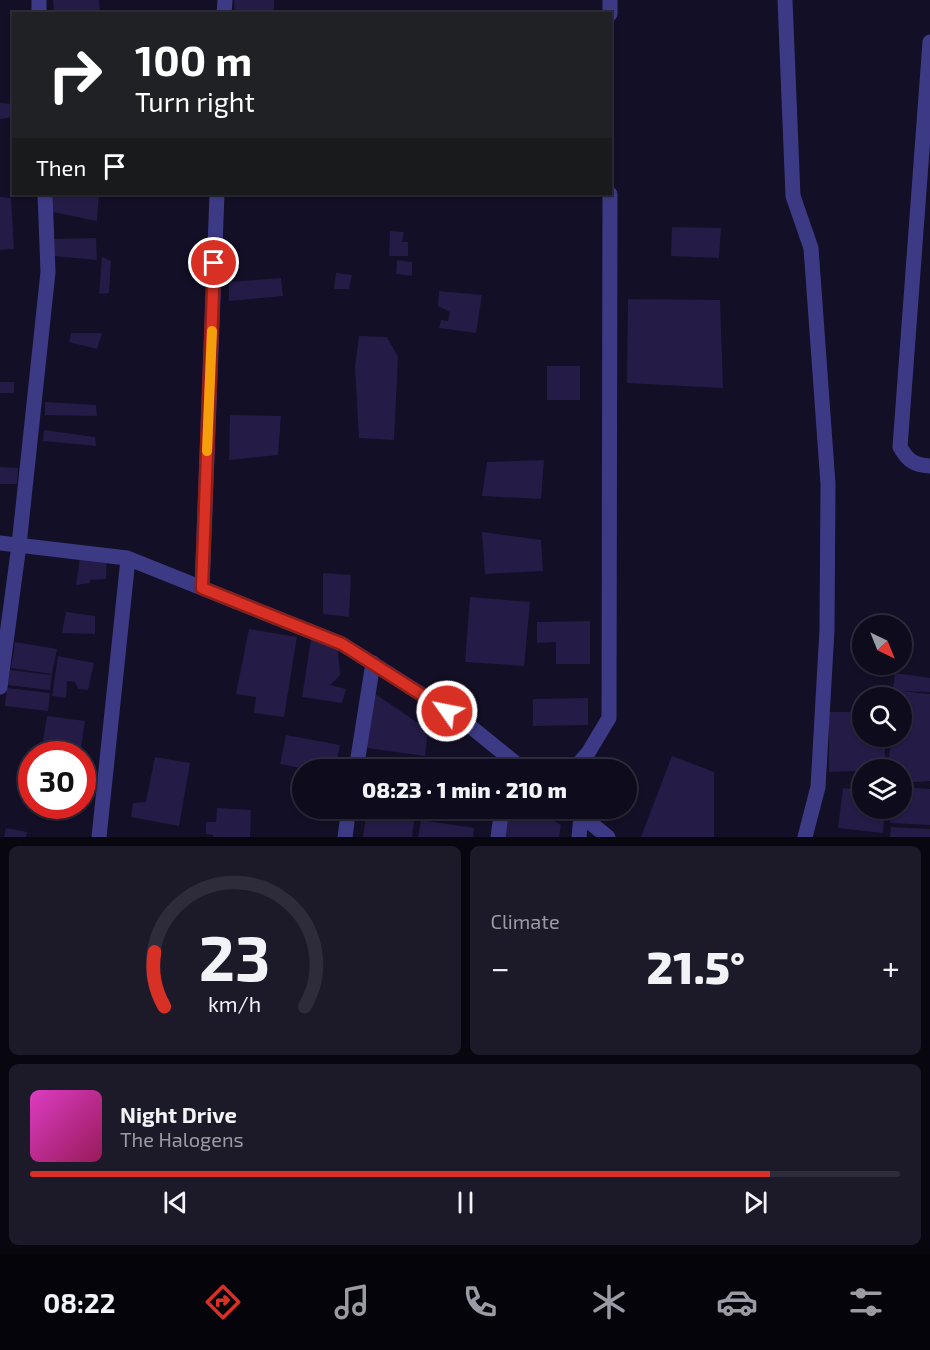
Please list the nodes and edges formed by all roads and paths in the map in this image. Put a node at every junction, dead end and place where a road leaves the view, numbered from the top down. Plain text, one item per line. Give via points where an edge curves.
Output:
1 (785, 0) edge
2 (930, 42) edge
3 (45, 195) edge
4 (217, 195) edge
5 (610, 195) edge
6 (930, 466) edge
7 (0, 543) edge
8 (19, 545) junction
9 (128, 559) junction
10 (202, 588) junction
11 (373, 663) junction
12 (0, 687) edge
13 (358, 759) edge
14 (504, 759) edge
15 (583, 759) edge
16 (347, 819) edge
17 (500, 819) edge
18 (578, 819) edge
19 (586, 819) edge
20 (99, 837) edge
21 (345, 837) edge
22 (498, 837) edge
23 (579, 837) edge
24 (608, 837) edge
25 (805, 837) edge

1 - 25 street via 793,196 811,248 828,484 827,630 818,787
2 - 6 street via 900,447 907,459
3 - 8 street via 48,272
4 - 10 street
5 - 15 street via 609,718
7 - 8 street
8 - 9 street
8 - 12 street
9 - 10 street
9 - 20 street
10 - 11 street via 342,644
11 - 13 street
11 - 14 street via 465,722
16 - 21 street
17 - 22 street
18 - 23 street
19 - 24 street

